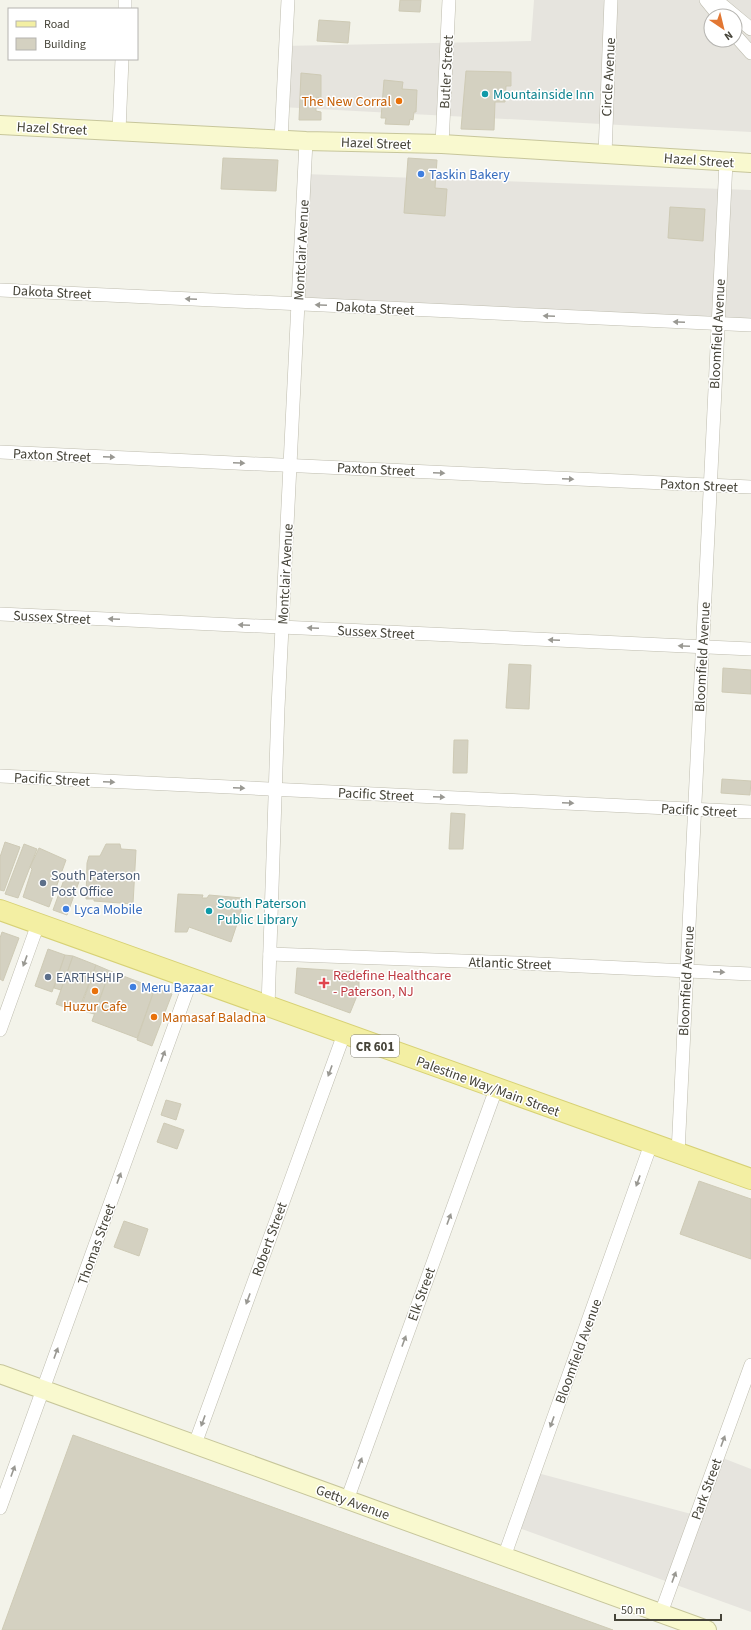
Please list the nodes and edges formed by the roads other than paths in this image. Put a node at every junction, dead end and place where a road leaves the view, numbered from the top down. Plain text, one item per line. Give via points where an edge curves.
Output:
1 (288, 0) edge
2 (449, 0) edge
3 (611, 0) edge
4 (706, 0) edge
5 (716, 0) edge
6 (712, 8) edge
7 (751, 29) edge
8 (743, 44) edge
9 (751, 53) edge
10 (122, 60) edge
11 (0, 125) edge
12 (119, 131) junction
13 (281, 140) junction
14 (306, 141) junction
15 (442, 144) junction
16 (605, 154) junction
17 (726, 162) junction
18 (751, 163) edge
19 (0, 290) edge
20 (299, 304) junction
21 (718, 324) junction
22 (751, 325) edge
23 (0, 452) edge
24 (291, 465) junction
25 (710, 486) junction
26 (751, 487) edge
27 (0, 614) edge
28 (282, 627) junction
29 (702, 647) junction
30 (751, 650) edge
31 (0, 776) edge
32 (275, 789) junction
33 (695, 809) junction
34 (751, 812) edge
35 (0, 910) edge
36 (38, 924) junction
37 (270, 954) junction
38 (687, 971) junction
39 (751, 974) edge
40 (191, 980) junction
41 (268, 1007) junction
42 (0, 1030) edge
43 (344, 1034) junction
44 (496, 1089) junction
45 (651, 1144) junction
46 (678, 1153) junction
47 (751, 1179) edge
48 (751, 1365) edge
49 (0, 1374) edge
50 (43, 1390) junction
51 (195, 1444) junction
52 (346, 1500) junction
53 (0, 1508) edge
54 (504, 1557) junction
55 (661, 1614) junction
56 (707, 1630) edge

1 - 13 street
2 - 15 street, Butler Street
3 - 16 street, Circle Avenue
4 - 6 street
5 - 7 street
8 - 9 street
10 - 12 street
11 - 12 street, Hazel Street
12 - 13 street, Hazel Street
13 - 14 street, Hazel Street
14 - 15 street, Hazel Street
14 - 20 street, Montclair Avenue
15 - 16 street, Hazel Street
16 - 17 street, Hazel Street
17 - 18 street, Hazel Street
17 - 21 street, Bloomfield Avenue
20 -> 19 street, Dakota Street
21 -> 20 street, Dakota Street
20 - 24 street, Montclair Avenue
21 - 22 street, Dakota Street
21 - 25 street, Bloomfield Avenue
23 -> 24 street, Paxton Street
24 -> 25 street, Paxton Street
24 - 28 street, Montclair Avenue
25 - 26 street, Paxton Street
25 - 29 street, Bloomfield Avenue
28 -> 27 street, Sussex Street
29 -> 28 street, Sussex Street
28 - 32 street, Montclair Avenue
29 - 30 street, Sussex Street
29 - 33 street, Bloomfield Avenue
31 -> 32 street, Pacific Street
32 -> 33 street, Pacific Street
32 - 37 street, Montclair Avenue
33 - 34 street, Pacific Street
33 - 38 street, Bloomfield Avenue
35 - 36 main road, Palestine Way/Main Street / CR 601
36 - 40 main road, Palestine Way/Main Street / CR 601
36 -> 42 street
37 - 38 street, Atlantic Street
37 - 41 street, Montclair Avenue
38 -> 39 street, Atlantic Street
38 - 46 street, Bloomfield Avenue
40 - 41 main road, Palestine Way/Main Street / CR 601
50 -> 40 street, Thomas Street
41 - 43 main road, Palestine Way/Main Street / CR 601
43 - 44 main road, Palestine Way/Main Street / CR 601
43 -> 51 street, Robert Street
44 - 45 main road, Palestine Way/Main Street / CR 601
52 -> 44 street, Elk Street
45 - 46 main road, Palestine Way/Main Street / CR 601
45 -> 54 street, Bloomfield Avenue
46 - 47 main road, Palestine Way/Main Street / CR 601
55 -> 48 street, Park Street
49 - 50 street, Getty Avenue
50 - 51 street, Getty Avenue
53 -> 50 street, Thomas Street
51 - 52 street, Getty Avenue
52 - 54 street, Getty Avenue
54 - 55 street, Getty Avenue
55 - 56 street, Getty Avenue

